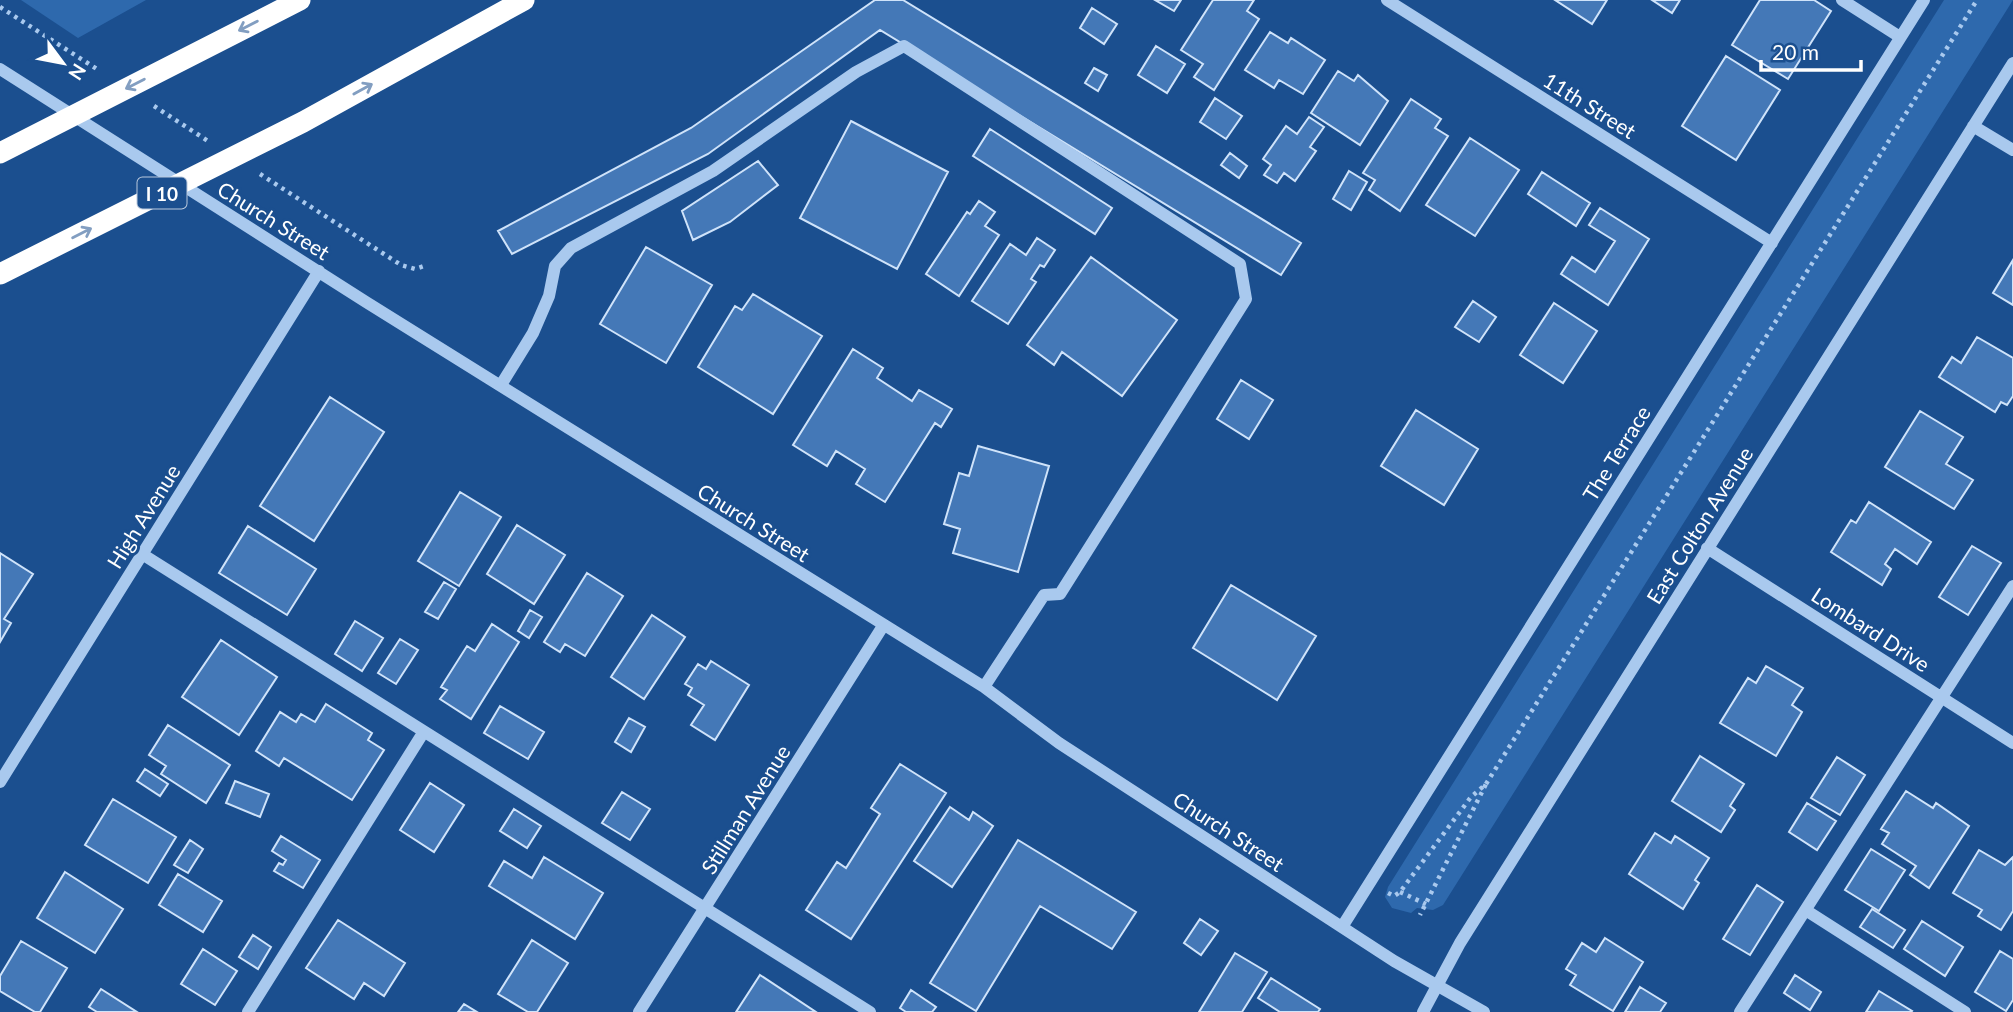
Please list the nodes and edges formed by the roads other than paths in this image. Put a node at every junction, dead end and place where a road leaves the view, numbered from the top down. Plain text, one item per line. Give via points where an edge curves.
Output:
1 (300, 0) edge
2 (524, 0) edge
3 (1387, 0) edge
4 (1842, 0) edge
5 (1924, 0) edge
6 (1900, 37) junction
7 (2013, 63) edge
8 (0, 69) edge
9 (1973, 126) junction
10 (2013, 150) edge
11 (0, 153) edge
12 (1772, 243) junction
13 (319, 271) junction
14 (0, 274) edge
15 (500, 385) junction
16 (1707, 548) junction
17 (142, 554) junction
18 (2013, 586) edge
19 (883, 626) junction
20 (984, 687) junction
21 (1943, 699) junction
22 (424, 733) junction
23 (2013, 743) edge
24 (0, 754) edge
25 (13, 762) junction
26 (0, 782) edge
27 (706, 906) junction
28 (1807, 911) junction
29 (1342, 927) junction
30 (1436, 987) junction
31 (248, 1012) edge
32 (639, 1012) edge
33 (870, 1012) edge
34 (1423, 1012) edge
35 (1484, 1012) edge
36 (1740, 1012) edge
37 (1965, 1012) edge

1 -> 11 highway
14 -> 2 highway, I 10 via 303,122
3 - 12 street, 11th Street
4 - 6 street
5 - 6 street, The Terrace
6 - 12 street, The Terrace
7 - 9 street, East Colton Avenue
8 - 13 street, Church Street
9 - 10 street
9 - 16 street, East Colton Avenue
12 - 29 street, The Terrace
13 - 15 street, Church Street
13 - 17 street, High Avenue
15 - 19 street, Church Street
15 - 20 street via 533,333 555,266 572,248 713,171 856,72 904,46 1240,264 1247,299 1060,594 1044,595
16 - 21 street, Lombard Drive
16 - 30 street, East Colton Avenue
17 - 22 street
17 - 25 street, High Avenue
18 - 21 street
19 - 20 street, Church Street
19 - 27 street, Stillman Avenue
20 - 29 street, Church Street via 1059,743
21 - 23 street, Lombard Drive
21 - 28 street
22 - 27 street
22 - 31 street
24 - 25 street
25 - 26 street, High Avenue
27 - 32 street, Stillman Avenue
27 - 33 street
28 - 36 street
28 - 37 street
29 - 30 street, Church Street
30 - 34 street, East Colton Avenue
30 - 35 street, Church Street

